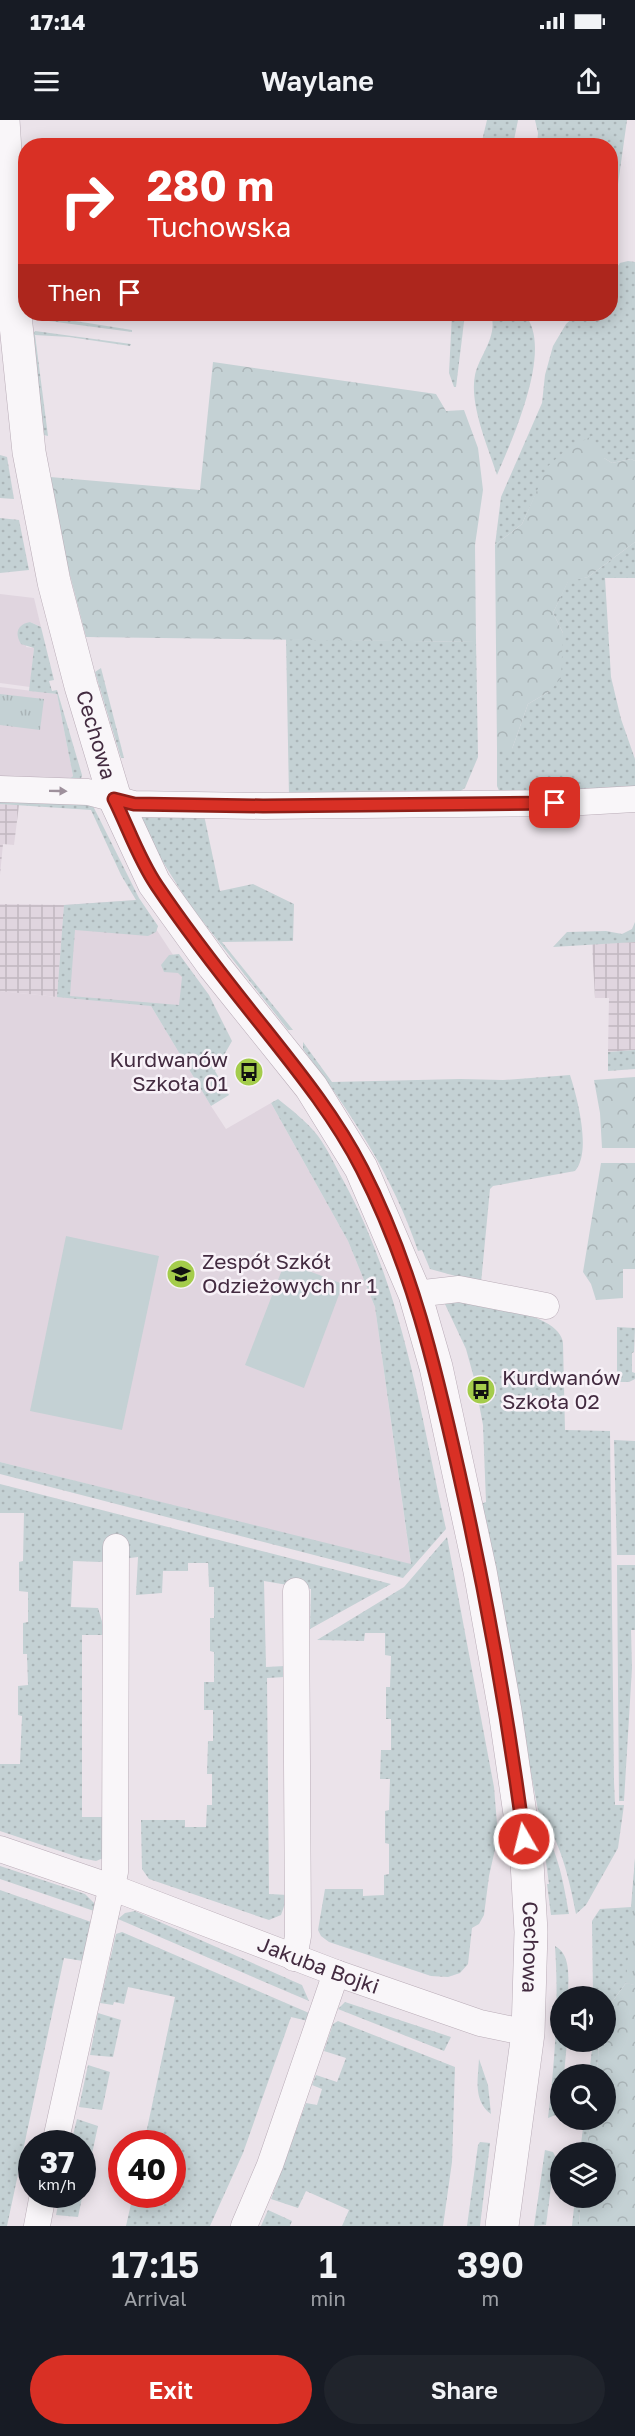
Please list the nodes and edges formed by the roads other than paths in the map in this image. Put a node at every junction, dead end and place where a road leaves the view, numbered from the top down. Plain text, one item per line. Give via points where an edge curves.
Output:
1 (3, 120) edge
2 (8, 328) edge
3 (0, 789) edge
4 (114, 799) junction
5 (635, 799) edge
6 (415, 1294) junction
7 (546, 1306) dead end
8 (116, 1547) dead end
9 (296, 1591) dead end
10 (0, 1849) edge
11 (111, 1887) junction
12 (294, 1958) junction
13 (336, 1973) junction
14 (528, 2033) junction
15 (58, 2130) edge
16 (41, 2208) edge
17 (37, 2226) edge
18 (244, 2226) edge
19 (502, 2226) edge

1 - 2 street, Cechowa
2 - 4 street, Cechowa via 54,582
3 -> 4 street via 88,792
4 - 5 street via 134,804 263,806
4 - 6 street, Cechowa via 154,883 214,966 311,1087 362,1168
6 - 7 street via 459,1289
6 - 14 street, Cechowa via 436,1367 478,1560 517,1786 530,1908
8 - 11 street via 115,1872
9 - 12 street via 298,1936
10 - 11 street, Jakuba Bojki
11 - 12 street, Jakuba Bojki
11 - 15 street
12 - 13 street, Jakuba Bojki
13 - 14 street, Jakuba Bojki via 480,2023
13 - 18 street via 270,2164
14 - 19 street, Cechowa
16 - 17 street

